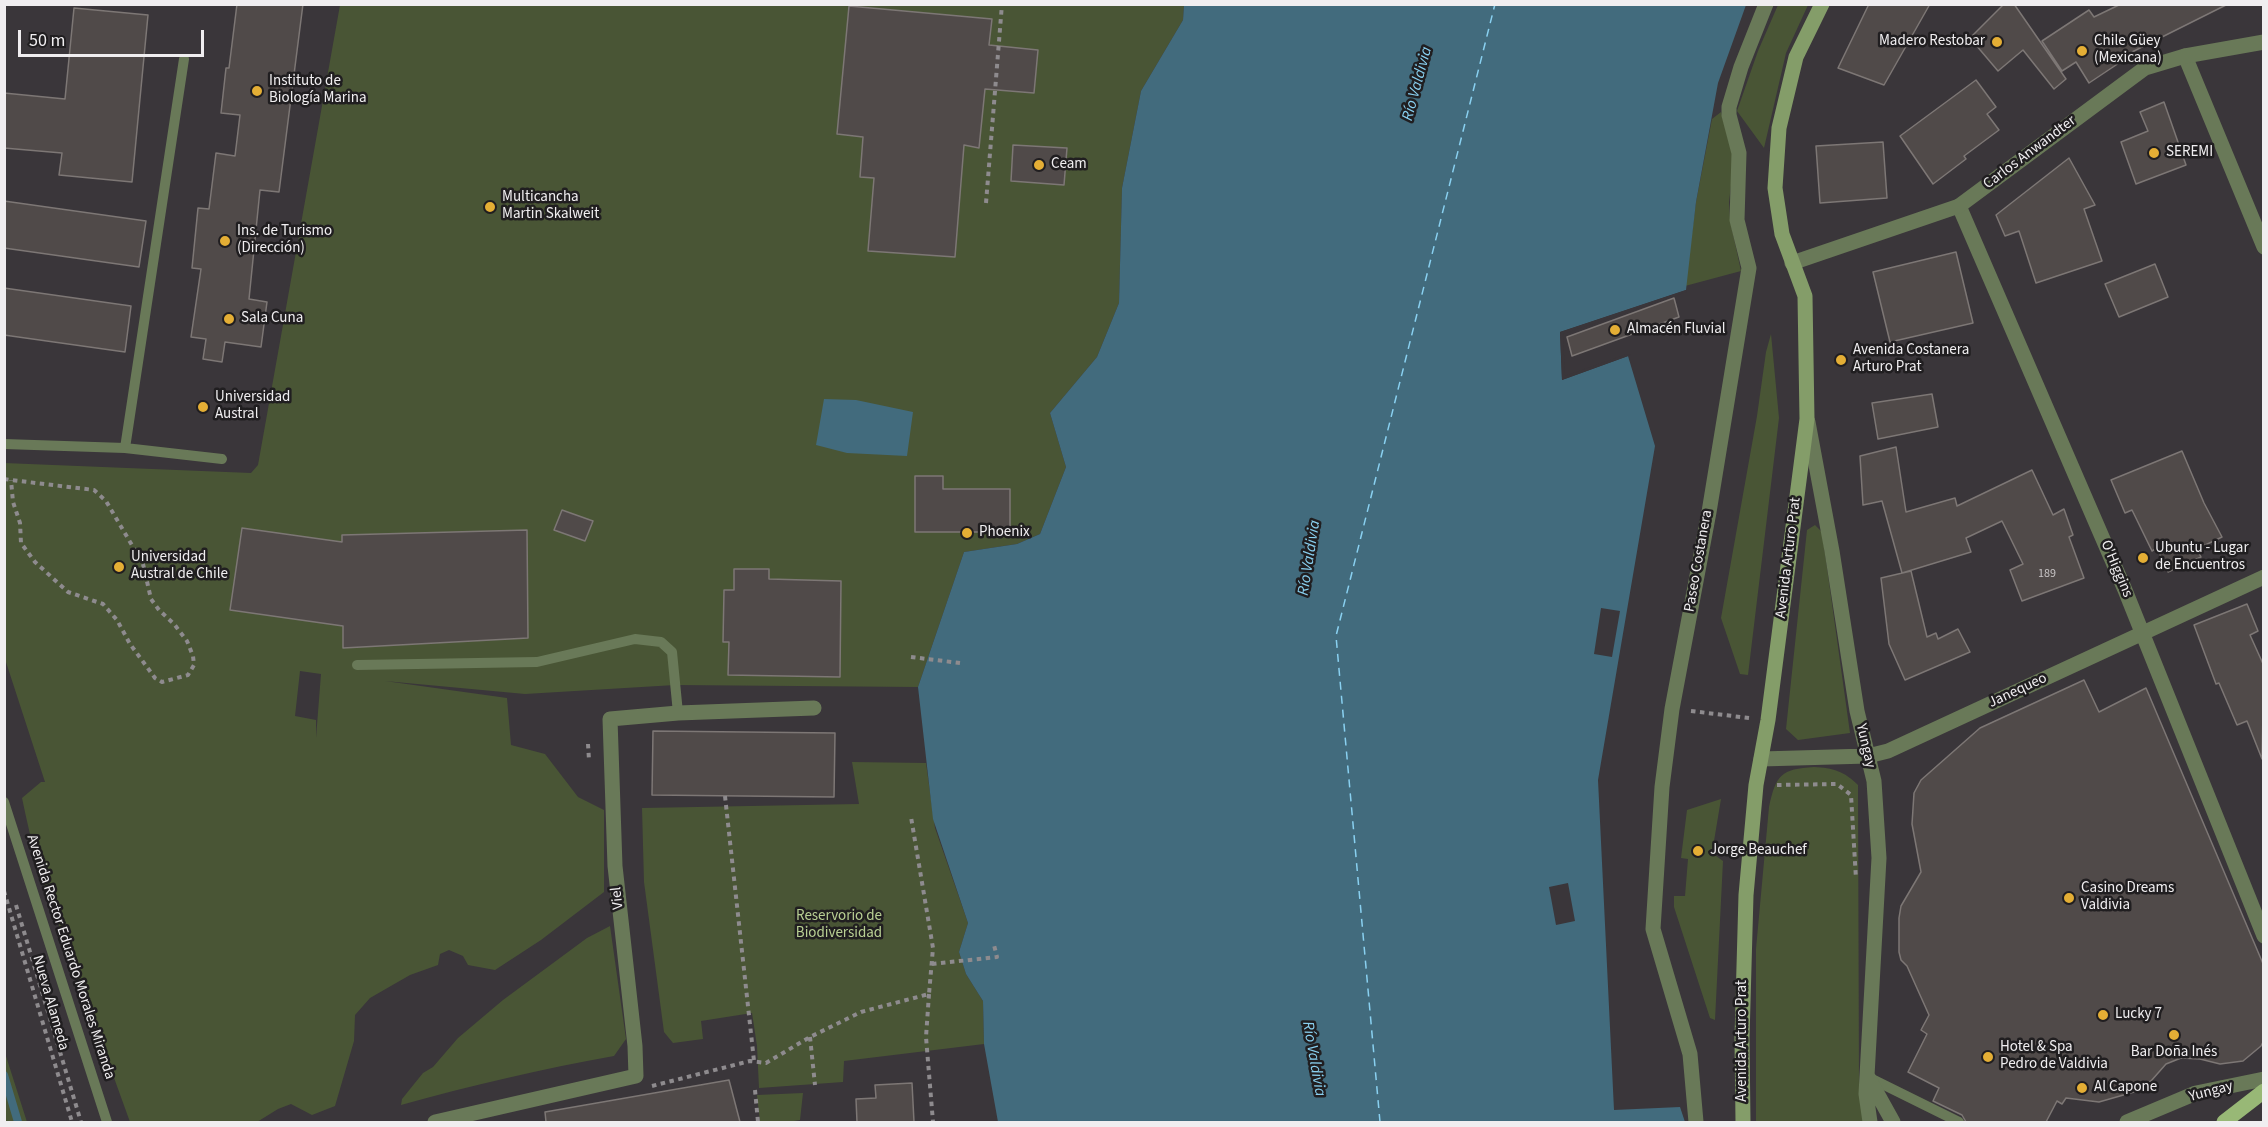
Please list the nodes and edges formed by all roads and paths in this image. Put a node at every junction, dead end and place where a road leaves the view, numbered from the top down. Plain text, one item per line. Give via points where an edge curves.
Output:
1 (1002, 4) edge
2 (1766, 4) edge
3 (1822, 4) edge
4 (2264, 42) edge
5 (2185, 56) junction
6 (184, 59) dead end
7 (986, 203) dead end
8 (1959, 206) junction
9 (2264, 247) edge
10 (1792, 263) junction
11 (1807, 419) junction
12 (4, 444) edge
13 (125, 448) junction
14 (222, 459) dead end
15 (4, 479) edge
16 (12, 480) junction
17 (2264, 577) edge
18 (2143, 634) junction
19 (911, 657) dead end
20 (960, 663) dead end
21 (357, 665) dead end
22 (814, 708) dead end
23 (1672, 709) junction
24 (678, 713) junction
25 (1768, 720) junction
26 (1868, 756) junction
27 (1761, 759) junction
28 (1778, 784) dead end
29 (726, 796) dead end
30 (4, 802) edge
31 (911, 817) dead end
32 (1856, 885) dead end
33 (4, 891) edge
34 (15, 900) dead end
35 (2264, 936) edge
36 (994, 945) dead end
37 (932, 964) junction
38 (929, 994) junction
39 (810, 1037) junction
40 (1868, 1077) junction
41 (2264, 1079) edge
42 (815, 1085) dead end
43 (755, 1090) dead end
44 (2264, 1091) edge
45 (72, 1122) edge
46 (81, 1122) edge
47 (107, 1122) edge
48 (435, 1122) edge
49 (758, 1122) edge
50 (933, 1122) edge
51 (1696, 1122) edge
52 (1743, 1122) edge
53 (1870, 1122) edge
54 (1893, 1122) edge
55 (1959, 1122) edge
56 (2127, 1122) edge
57 (2224, 1122) edge

1 - 7 path
2 - 23 street, Paseo Costanera via 1729,107 1739,153 1737,220 1749,268
3 - 10 main road, Avenida Arturo Prat via 1796,57 1779,128 1775,188 1782,234
4 - 5 street, Carlos Anwandter
5 - 8 street, Carlos Anwandter via 2145,68
5 - 9 street
6 - 13 lane
8 - 10 street, Carlos Anwandter
8 - 18 street, O'Higgins
10 - 11 main road, Avenida Arturo Prat via 1804,296
11 - 25 main road, Avenida Arturo Prat
11 - 26 street, Yungay
12 - 13 lane
13 - 14 lane
15 - 16 path
16 - 16 path via 94,490 106,501 143,564 151,599 187,641 194,665 188,675 162,682 155,678 103,604 68,592 35,562 21,543
17 - 18 street, Janequeo
18 - 26 street, Janequeo via 1888,751
18 - 35 street, O'Higgins
19 - 20 path
21 - 24 lane via 537,662 635,639 661,642 672,652
22 - 24 street, Viel
23 - 25 path
23 - 51 street, Paseo Costanera via 1662,788 1653,928 1690,1054
24 - 48 street, Viel via 610,719 615,866 636,1076
25 - 27 main road, Avenida Arturo Prat
26 - 27 street, Janequeo
26 - 40 street, Yungay via 1874,781 1879,858
27 - 52 main road, Avenida Arturo Prat via 1746,895
28 - 32 path via 1837,784 1851,795
29 - 39 path via 752,1061 766,1063
30 - 47 lane, Avenida Rector Eduardo Morales Miranda
31 - 37 path via 931,927
33 - 45 path, Nueva Alameda
34 - 46 path
36 - 37 path via 997,957
37 - 38 path
38 - 39 path via 861,1012
38 - 50 path via 926,1037
39 - 42 path
40 - 53 street, Yungay
40 - 54 street
40 - 55 lane
41 - 56 street, Yungay via 2196,1093
43 - 49 path
44 - 57 main road

